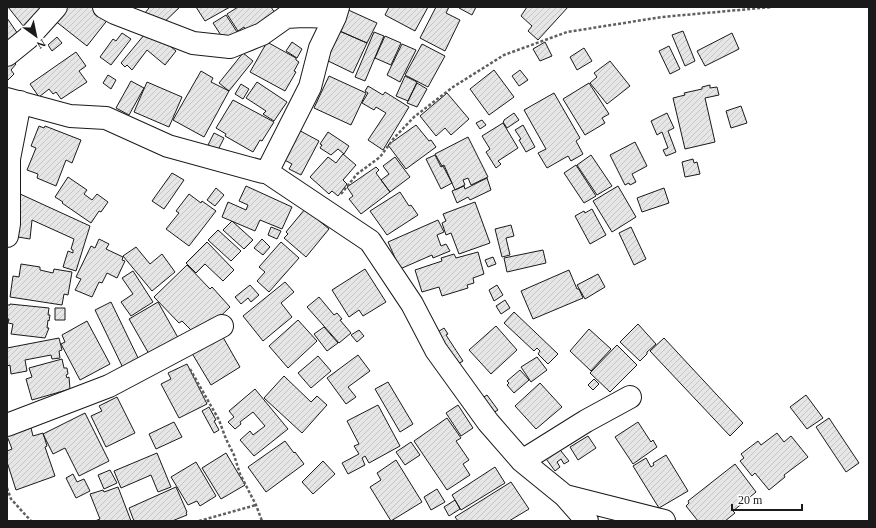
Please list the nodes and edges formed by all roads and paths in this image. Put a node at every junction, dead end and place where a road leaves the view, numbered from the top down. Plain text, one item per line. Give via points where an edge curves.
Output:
1 (56, 7) edge
2 (104, 7) edge
3 (772, 7) edge
4 (336, 12) edge
5 (7, 55) edge
6 (13, 101) edge
7 (267, 172) junction
8 (327, 211) junction
9 (7, 236) edge
10 (222, 326) dead end
11 (177, 351) junction
12 (630, 397) dead end
13 (7, 425) edge
14 (522, 461) junction
15 (7, 488) edge
16 (565, 496) junction
17 (256, 505) junction
18 (31, 521) edge
19 (199, 521) edge
20 (262, 521) edge
21 (587, 521) edge
22 (664, 521) edge

1 - 5 street via 28,38
2 - 4 street via 193,43 230,47 262,34 286,17
3 - 8 path via 662,17 567,32 504,55 453,87 414,117 380,157 357,174
4 - 7 street via 320,48 310,87
6 - 7 street via 70,116 106,118 168,146
6 - 9 street
7 - 8 street
8 - 14 street via 370,241 412,304 436,350 488,422
10 - 11 street
11 - 13 street via 109,386
11 - 17 path via 184,357 219,420 240,474
12 - 14 street
14 - 16 street
15 - 18 path via 11,499
16 - 21 street
16 - 22 street
17 - 19 path
17 - 20 path

